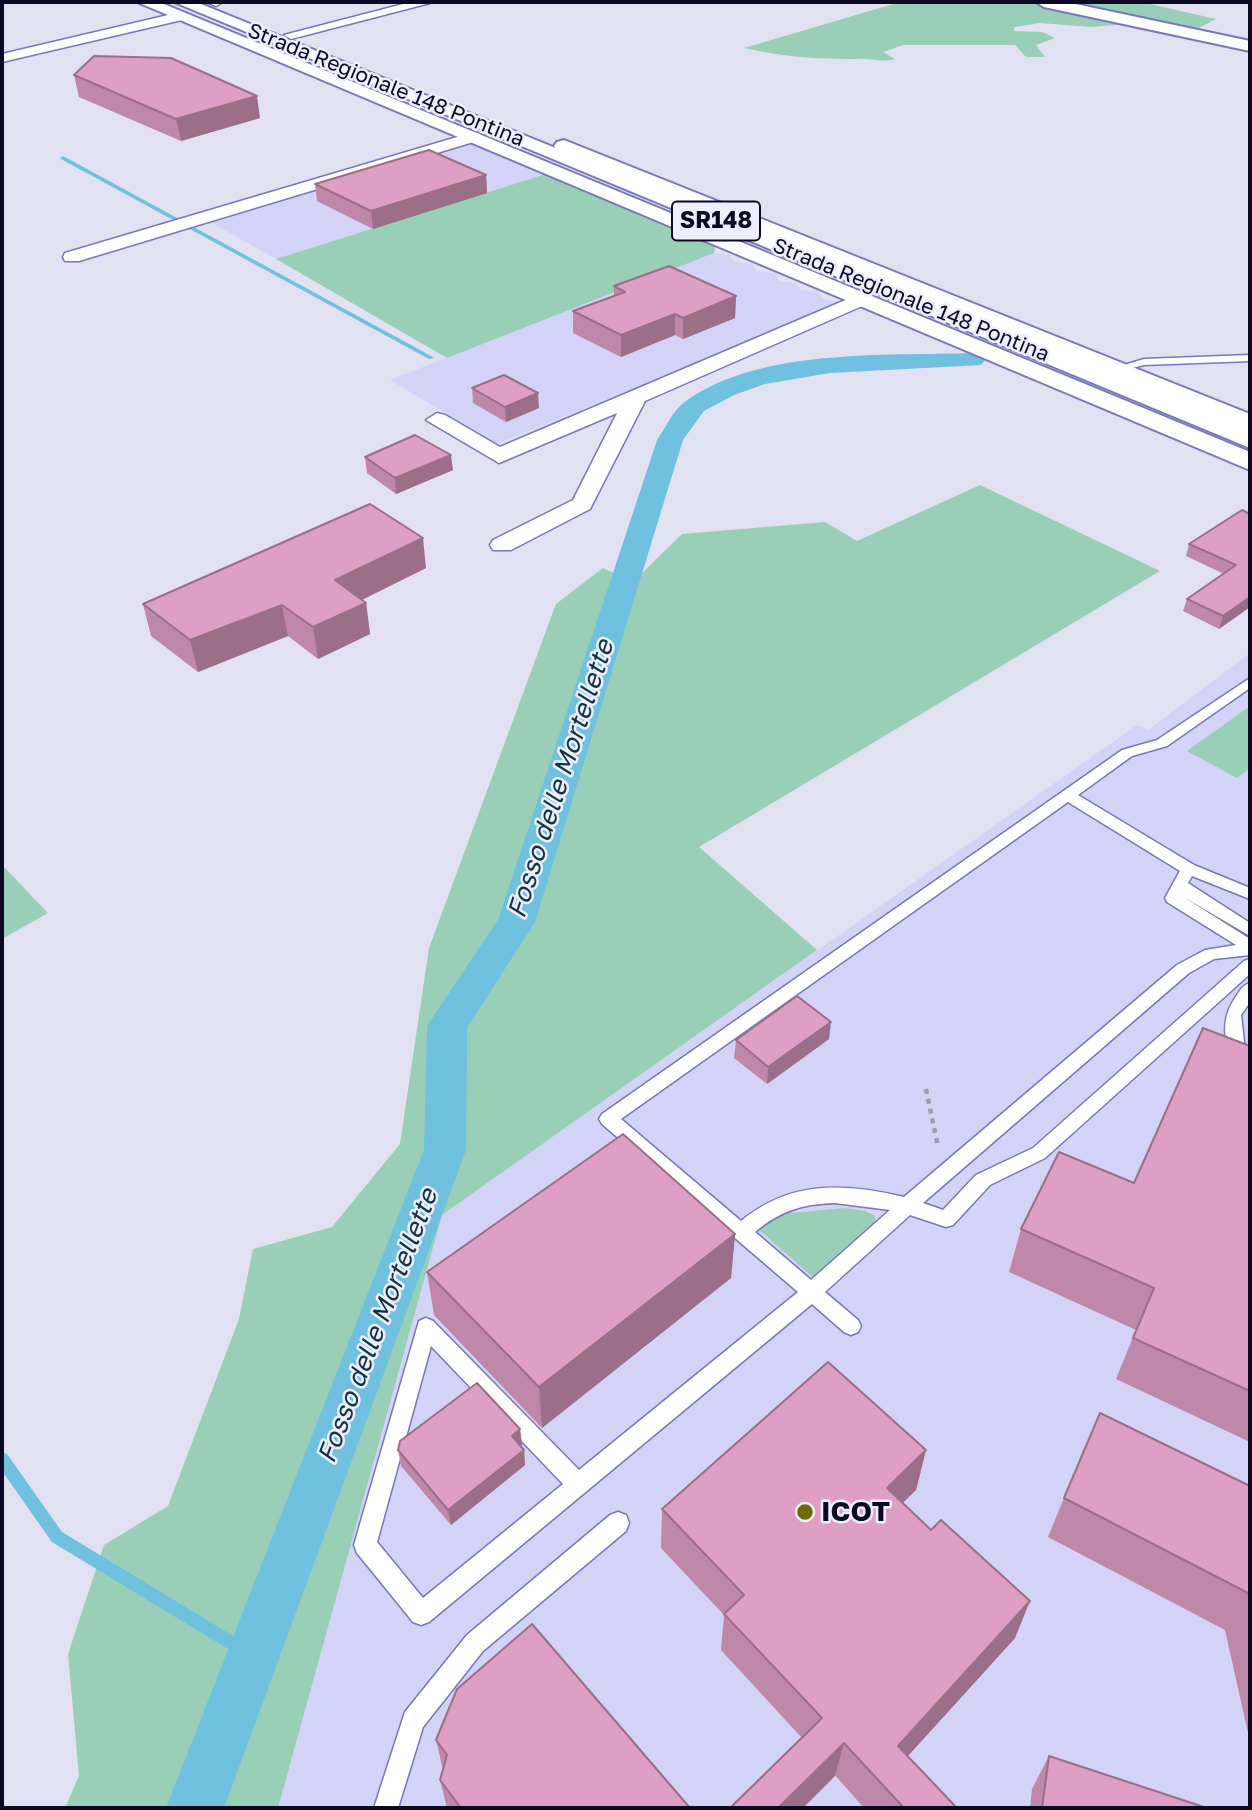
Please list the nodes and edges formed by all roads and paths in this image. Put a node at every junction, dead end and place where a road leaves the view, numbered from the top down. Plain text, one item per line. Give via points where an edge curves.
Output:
1 (145, 2) edge
2 (213, 2) edge
3 (427, 2) edge
4 (1044, 2) edge
5 (1068, 2) edge
6 (182, 9) edge
7 (291, 35) junction
8 (1250, 40) edge
9 (1250, 46) edge
10 (2, 58) edge
11 (474, 136) junction
12 (72, 257) dead end
13 (862, 299) junction
14 (1250, 358) edge
15 (1116, 369) junction
16 (637, 395) junction
17 (437, 420) dead end
18 (1250, 423) edge
19 (1250, 440) edge
20 (1250, 462) edge
21 (502, 545) dead end
22 (1250, 682) edge
23 (1067, 795) junction
24 (1188, 869) junction
25 (1179, 884) junction
26 (1246, 891) edge
27 (1250, 930) edge
28 (1250, 948) edge
29 (1250, 965) edge
30 (1250, 989) edge
31 (1250, 1077) edge
32 (926, 1089) dead end
33 (943, 1173) junction
34 (909, 1204) junction
35 (741, 1233) junction
36 (811, 1293) junction
37 (851, 1326) dead end
38 (578, 1485) junction
39 (618, 1523) dead end
40 (386, 1808) edge

1 - 6 street
2 - 7 street
3 - 7 street
4 - 9 street
5 - 8 street
6 - 10 street
6 - 11 street
6 - 19 street, Strada Regionale 148 Pontina / SR148
7 - 15 street
11 - 12 street
11 - 13 street
13 - 16 street
13 - 20 street
14 - 15 lane via 1144,362
15 - 18 street
16 - 17 street via 499,456
16 - 21 street via 582,504
22 - 23 lane via 1162,743 1127,752
23 - 24 lane
23 - 35 lane via 608,1119
24 - 25 lane
24 - 26 lane
25 - 27 lane
25 - 28 lane via 1172,898
28 - 33 lane via 1212,954 1183,969
29 - 34 lane via 1039,1153 983,1180 947,1219
30 - 31 lane via 1233,1014 1236,1050
32 - 33 path
33 - 34 lane
34 - 35 lane via 847,1196 804,1197 772,1208
34 - 36 lane
35 - 36 lane
36 - 37 lane
36 - 38 lane
38 - 38 lane via 421,1614 365,1545 426,1327
39 - 40 lane via 475,1643 413,1720

